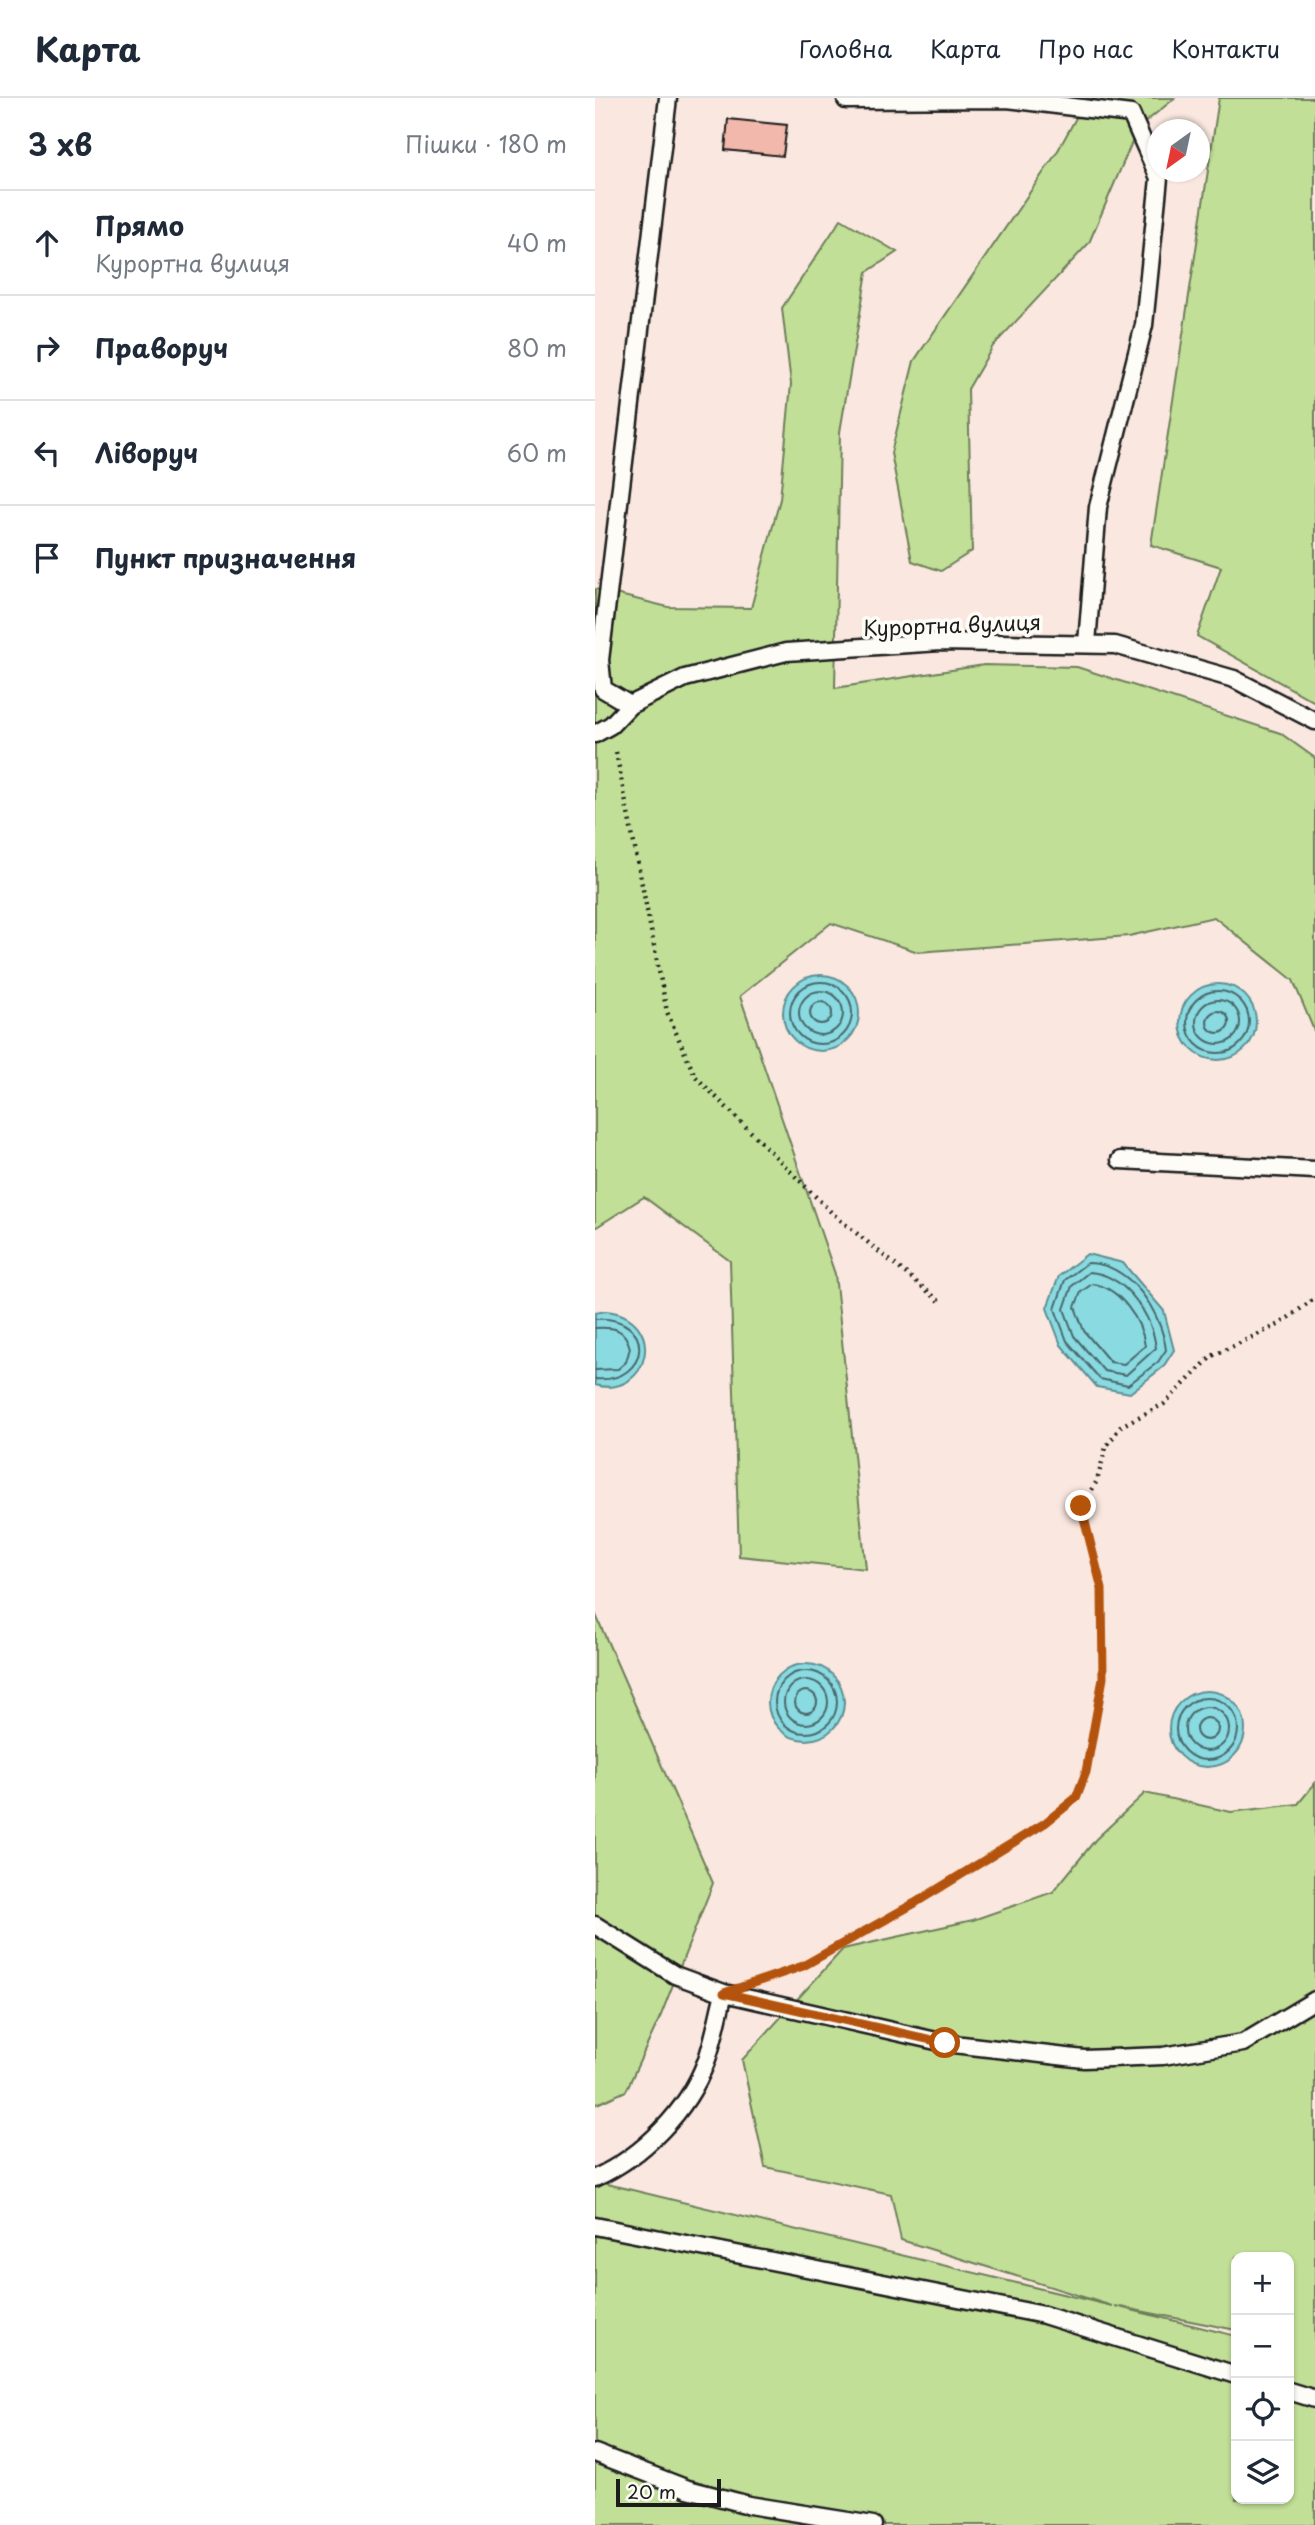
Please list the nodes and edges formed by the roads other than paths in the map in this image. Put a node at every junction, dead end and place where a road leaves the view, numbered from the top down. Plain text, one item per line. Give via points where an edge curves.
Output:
1 (668, 98) edge
2 (846, 100) edge
3 (1087, 643) junction
4 (630, 705) junction
5 (1315, 721) edge
6 (595, 734) edge
7 (1120, 1160) dead end
8 (1315, 1170) edge
9 (595, 1925) edge
10 (724, 1993) junction
11 (1315, 2000) edge
12 (595, 2178) edge
13 (595, 2226) edge
14 (1231, 2373) edge
15 (1294, 2393) edge
16 (1315, 2399) edge
17 (595, 2453) edge
18 (873, 2525) edge

1 - 4 lane via 600,660 604,688
2 - 3 lane via 1007,99 1131,114 1159,178 1144,325 1098,507
3 - 4 lane, Курортна вулиця via 940,642 786,652 685,678
3 - 5 lane, Курортна вулиця via 1115,645 1234,680
4 - 6 lane, Курортна вулиця
7 - 8 lane
9 - 10 lane via 675,1975
10 - 11 lane via 945,2043 1084,2059 1163,2056 1243,2043
10 - 12 lane via 705,2063 686,2101 639,2152
13 - 14 lane via 1044,2315
15 - 16 lane
17 - 18 lane via 688,2489

